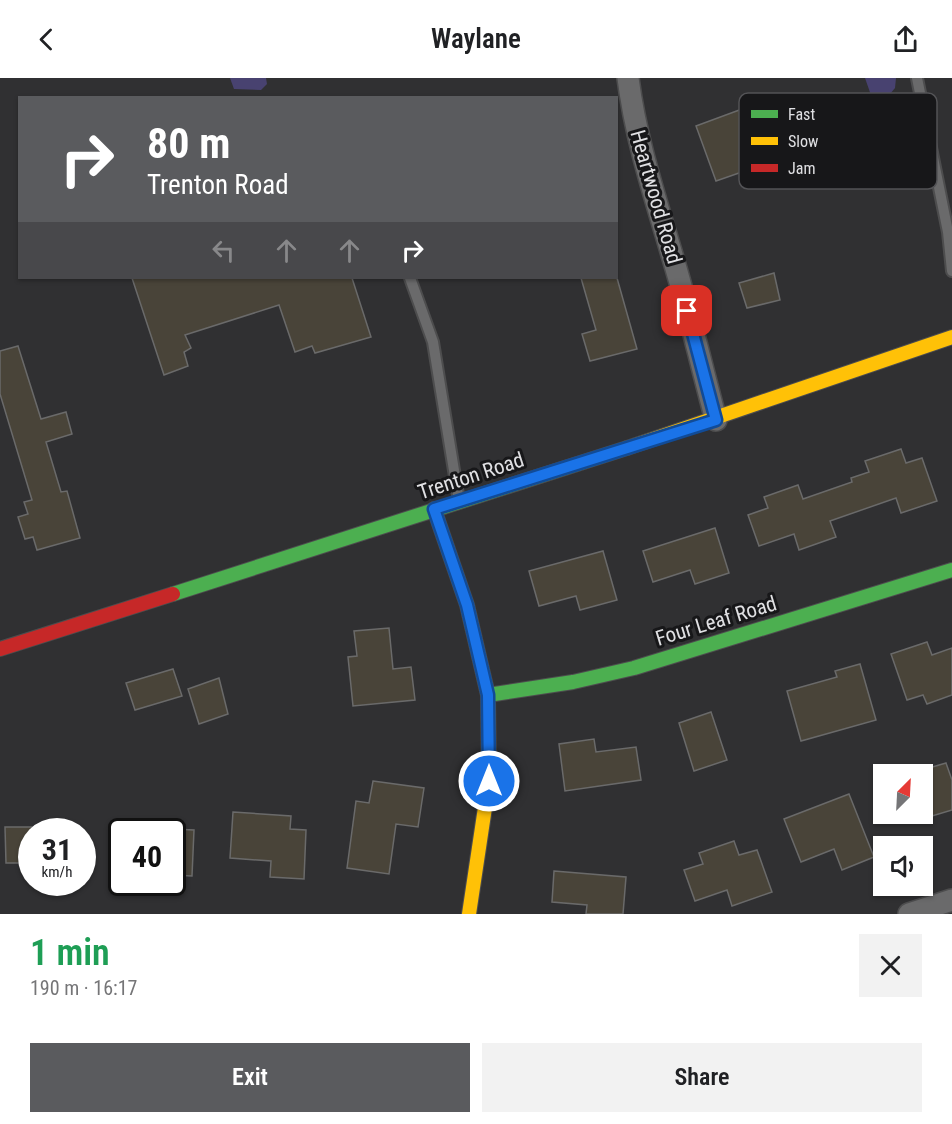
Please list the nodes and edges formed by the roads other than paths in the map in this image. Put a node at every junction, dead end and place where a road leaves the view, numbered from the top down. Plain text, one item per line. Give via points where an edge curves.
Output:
1 (628, 78) edge
2 (917, 78) edge
3 (920, 93) edge
4 (937, 177) edge
5 (952, 272) edge
6 (410, 279) edge
7 (952, 337) edge
8 (716, 420) junction
9 (459, 501) junction
10 (434, 509) junction
11 (952, 570) edge
12 (0, 649) edge
13 (488, 695) junction
14 (952, 900) edge
15 (469, 914) edge
16 (909, 914) edge

1 - 8 street, Heartwood Road via 645,165
2 - 3 lane
4 - 5 lane
6 - 9 lane via 433,342
7 - 8 main road, Trenton Road
8 - 9 main road, Trenton Road
9 - 10 main road, Trenton Road
10 - 12 main road, Trenton Road
10 - 13 main road via 467,605
11 - 13 main road, Four Leaf Road via 634,668
13 - 15 main road via 489,781
14 - 16 street

